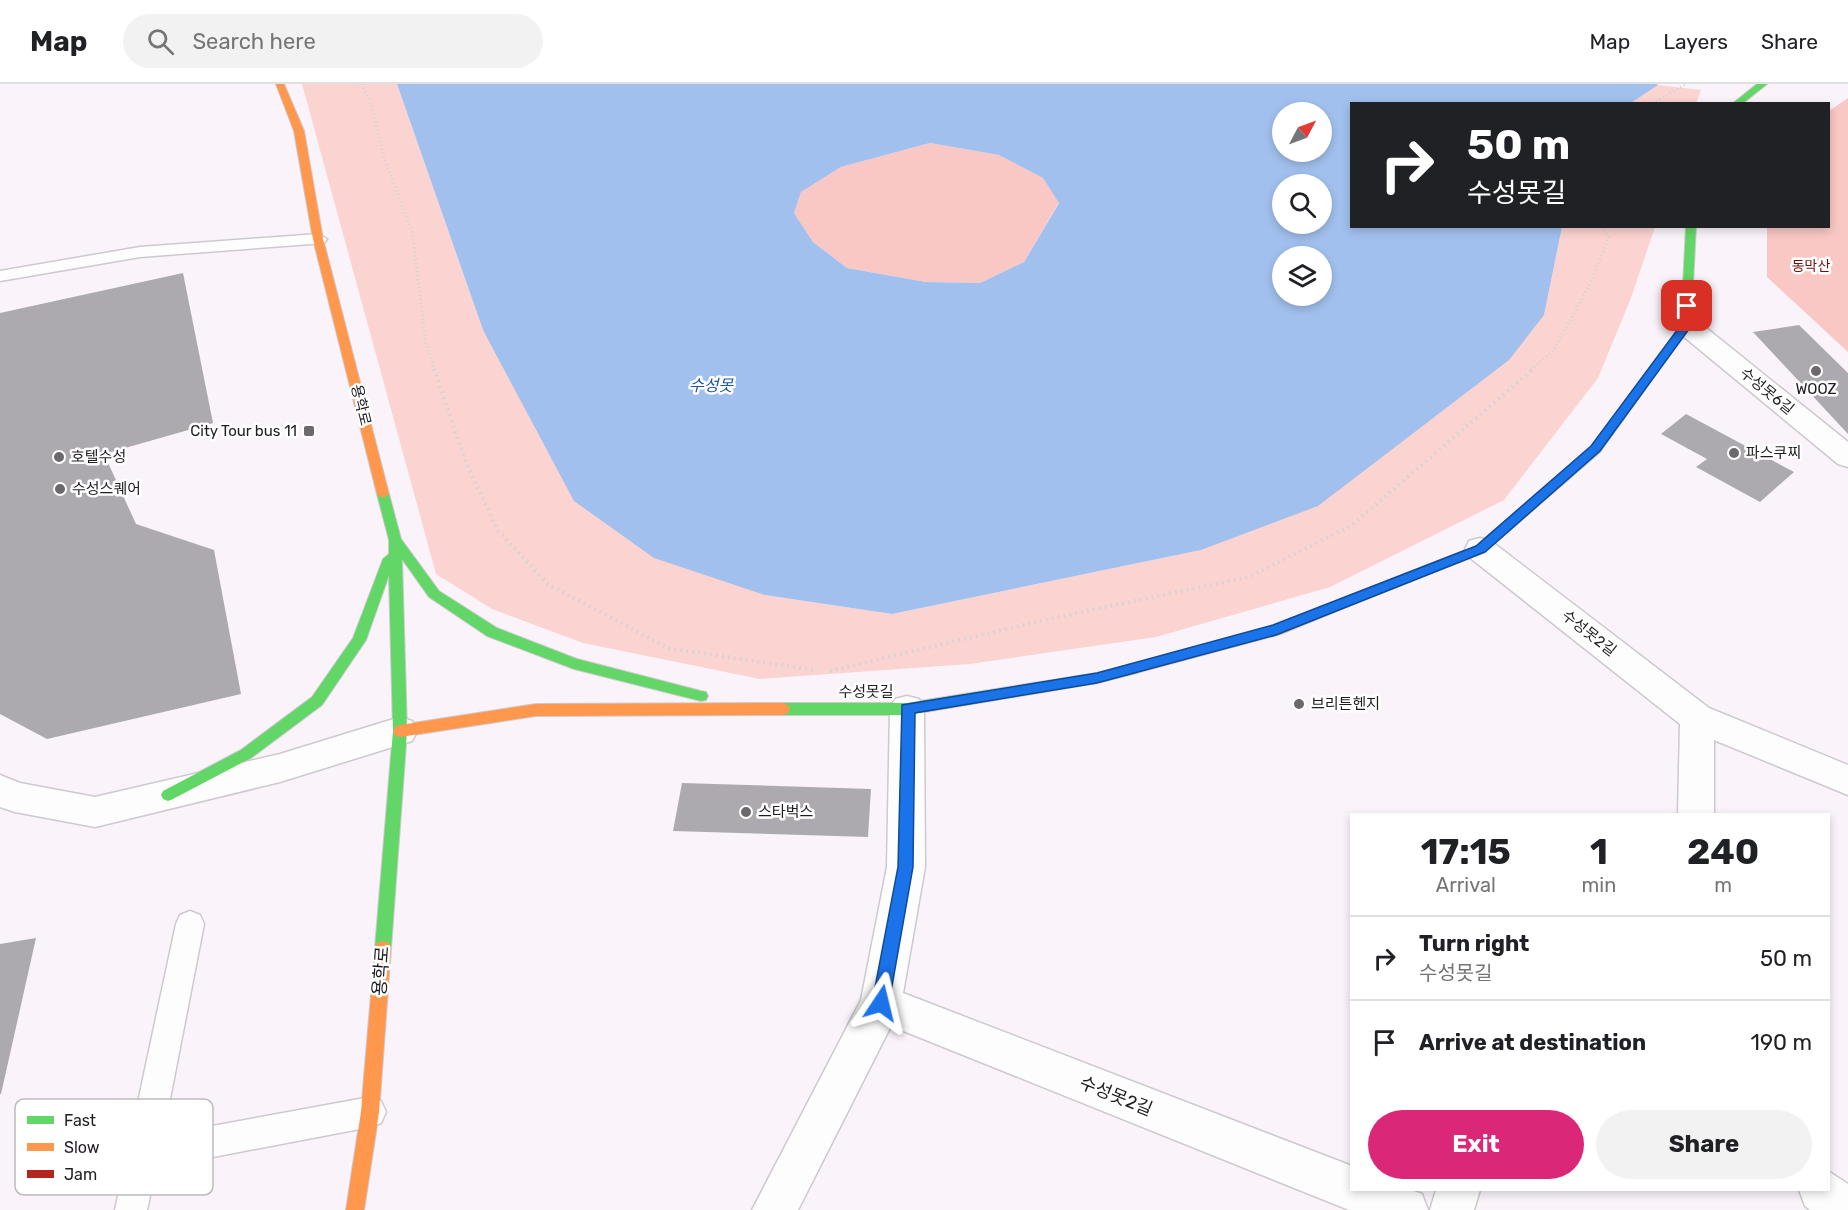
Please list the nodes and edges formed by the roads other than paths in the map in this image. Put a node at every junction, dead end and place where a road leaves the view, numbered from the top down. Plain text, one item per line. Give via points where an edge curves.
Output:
1 (280, 84) edge
2 (1763, 84) edge
3 (1739, 102) edge
4 (1691, 228) edge
5 (318, 239) junction
6 (0, 276) edge
7 (1686, 325) junction
8 (1848, 457) edge
9 (395, 540) junction
10 (1480, 549) junction
11 (756, 709) junction
12 (908, 709) junction
13 (1697, 717) junction
14 (400, 731) junction
15 (1848, 780) edge
16 (0, 790) edge
17 (168, 795) junction
18 (1696, 813) edge
19 (190, 924) dead end
20 (881, 1003) junction
21 (154, 1099) edge
22 (370, 1112) junction
23 (213, 1142) edge
24 (1350, 1188) edge
25 (1358, 1191) edge
26 (1458, 1191) edge
27 (1822, 1191) edge
28 (134, 1195) edge
29 (131, 1210) edge
30 (355, 1210) edge
31 (774, 1210) edge
32 (1406, 1210) edge
33 (1452, 1210) edge
34 (1845, 1210) edge

1 - 5 street, 용학로 via 299,131
2 - 3 street
4 - 7 street
5 - 6 lane via 140,252
5 - 9 street, 용학로
7 - 8 street, 수성못6길
7 - 10 street, 수성못길 via 1596,449
9 - 11 street via 434,594 492,632 574,664
9 - 14 street, 용학로
9 - 17 street via 359,640 317,701 246,754
10 - 12 street, 수성못길 via 1265,633 1097,678
10 - 13 street, 수성못2길
11 - 12 street, 수성못길
11 - 14 street, 수성못길 via 536,710
12 - 20 street via 906,867
13 - 15 street, 수성못2길
13 - 18 street
14 - 17 street via 280,768
14 - 22 street, 용학로
16 - 17 street via 15,797 95,812
19 - 21 lane
20 - 24 street, 수성못2길
20 - 31 street
22 - 23 lane
22 - 30 street, 용학로
25 - 32 street, 수성못2길
26 - 33 street
27 - 34 street
28 - 29 lane

